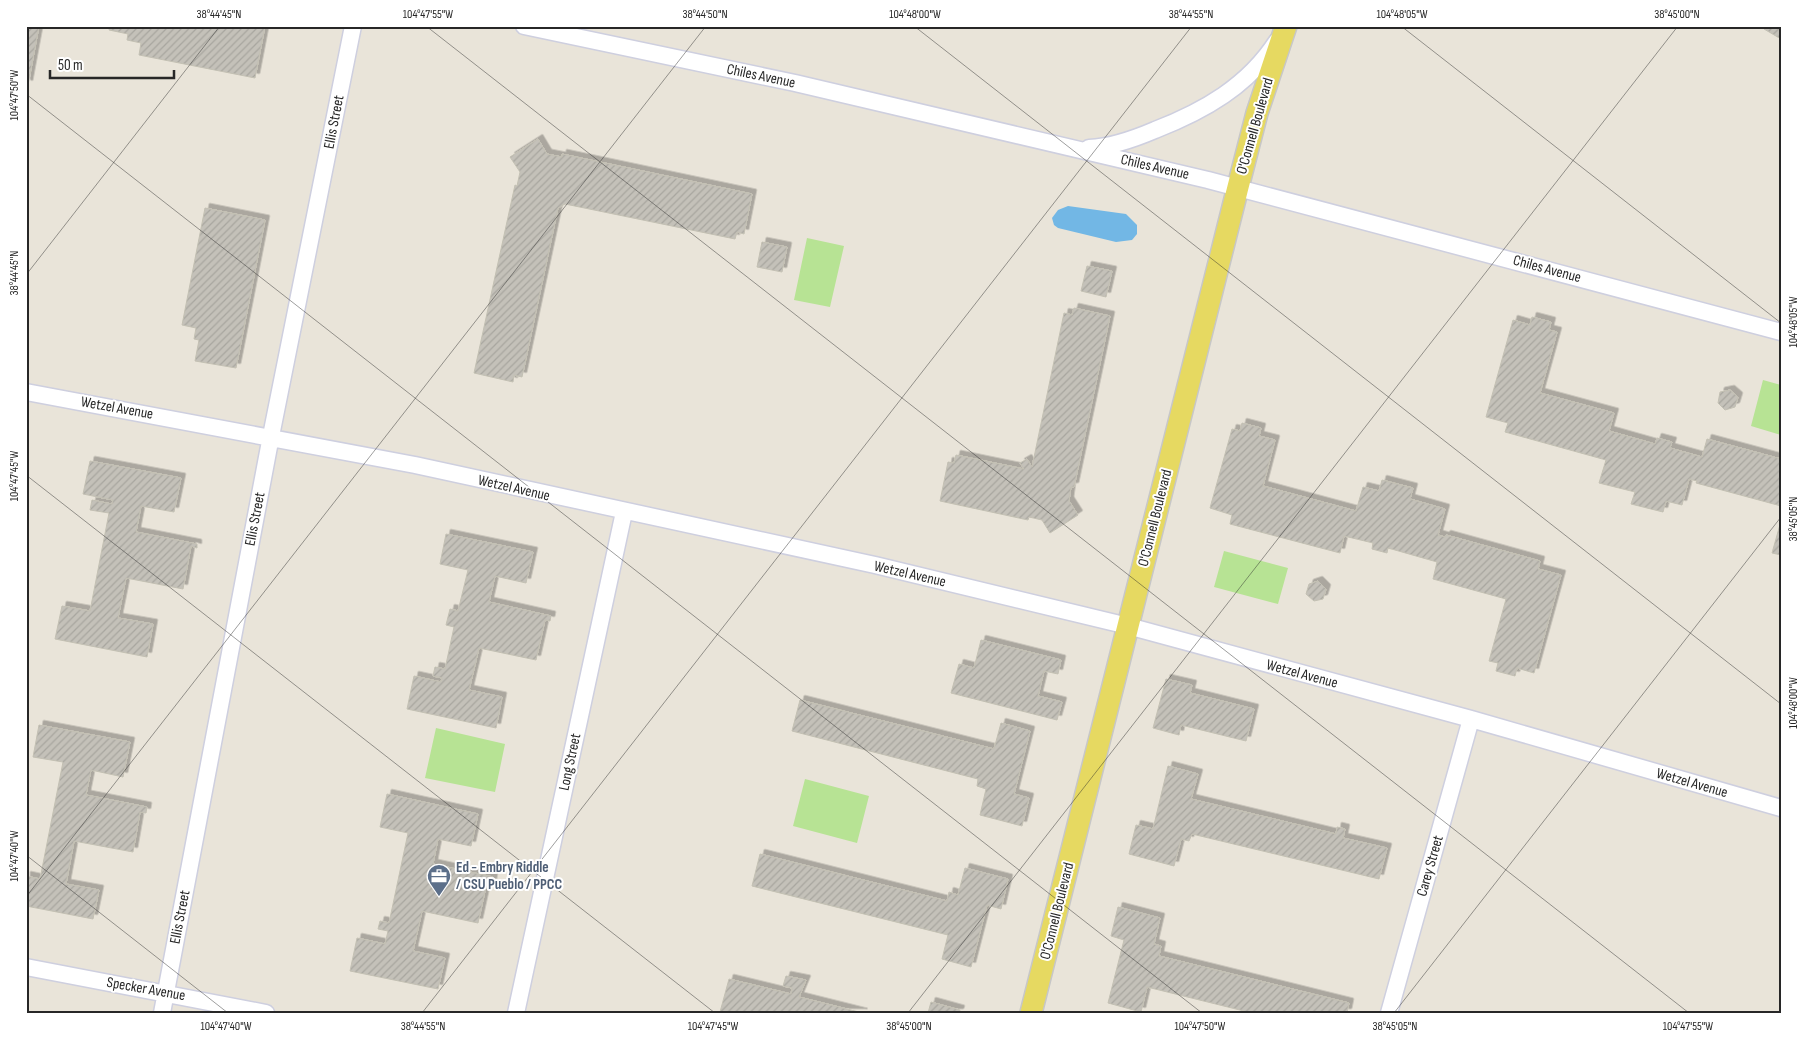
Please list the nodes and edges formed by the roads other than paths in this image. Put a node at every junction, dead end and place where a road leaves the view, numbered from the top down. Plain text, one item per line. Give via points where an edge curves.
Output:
1 (354, 26) edge
2 (524, 26) edge
3 (1286, 26) edge
4 (1076, 148) junction
5 (1238, 187) junction
6 (1781, 332) edge
7 (26, 392) edge
8 (270, 436) junction
9 (624, 512) junction
10 (1128, 626) junction
11 (1470, 719) junction
12 (1781, 808) edge
13 (26, 967) edge
14 (166, 992) junction
15 (162, 1013) edge
16 (266, 1013) edge
17 (516, 1013) edge
18 (1031, 1013) edge
19 (1389, 1013) edge

1 - 8 street, Ellis Street
2 - 4 street, Chiles Avenue via 795,83
3 - 4 street via 1257,68 1215,102 1143,135 1098,147
3 - 5 main road, O'Connell Boulevard via 1257,113
4 - 5 street, Chiles Avenue
5 - 6 street, Chiles Avenue
5 - 10 main road, O'Connell Boulevard
7 - 8 street, Wetzel Avenue
8 - 9 street, Wetzel Avenue
8 - 14 street, Ellis Street
9 - 10 street, Wetzel Avenue via 875,565
9 - 17 street, Long Street
10 - 11 street, Wetzel Avenue
10 - 18 main road, O'Connell Boulevard
11 - 12 street, Wetzel Avenue
11 - 19 street, Carey Street
13 - 14 street, Specker Avenue
14 - 15 street, Ellis Street
14 - 16 street, Specker Avenue

